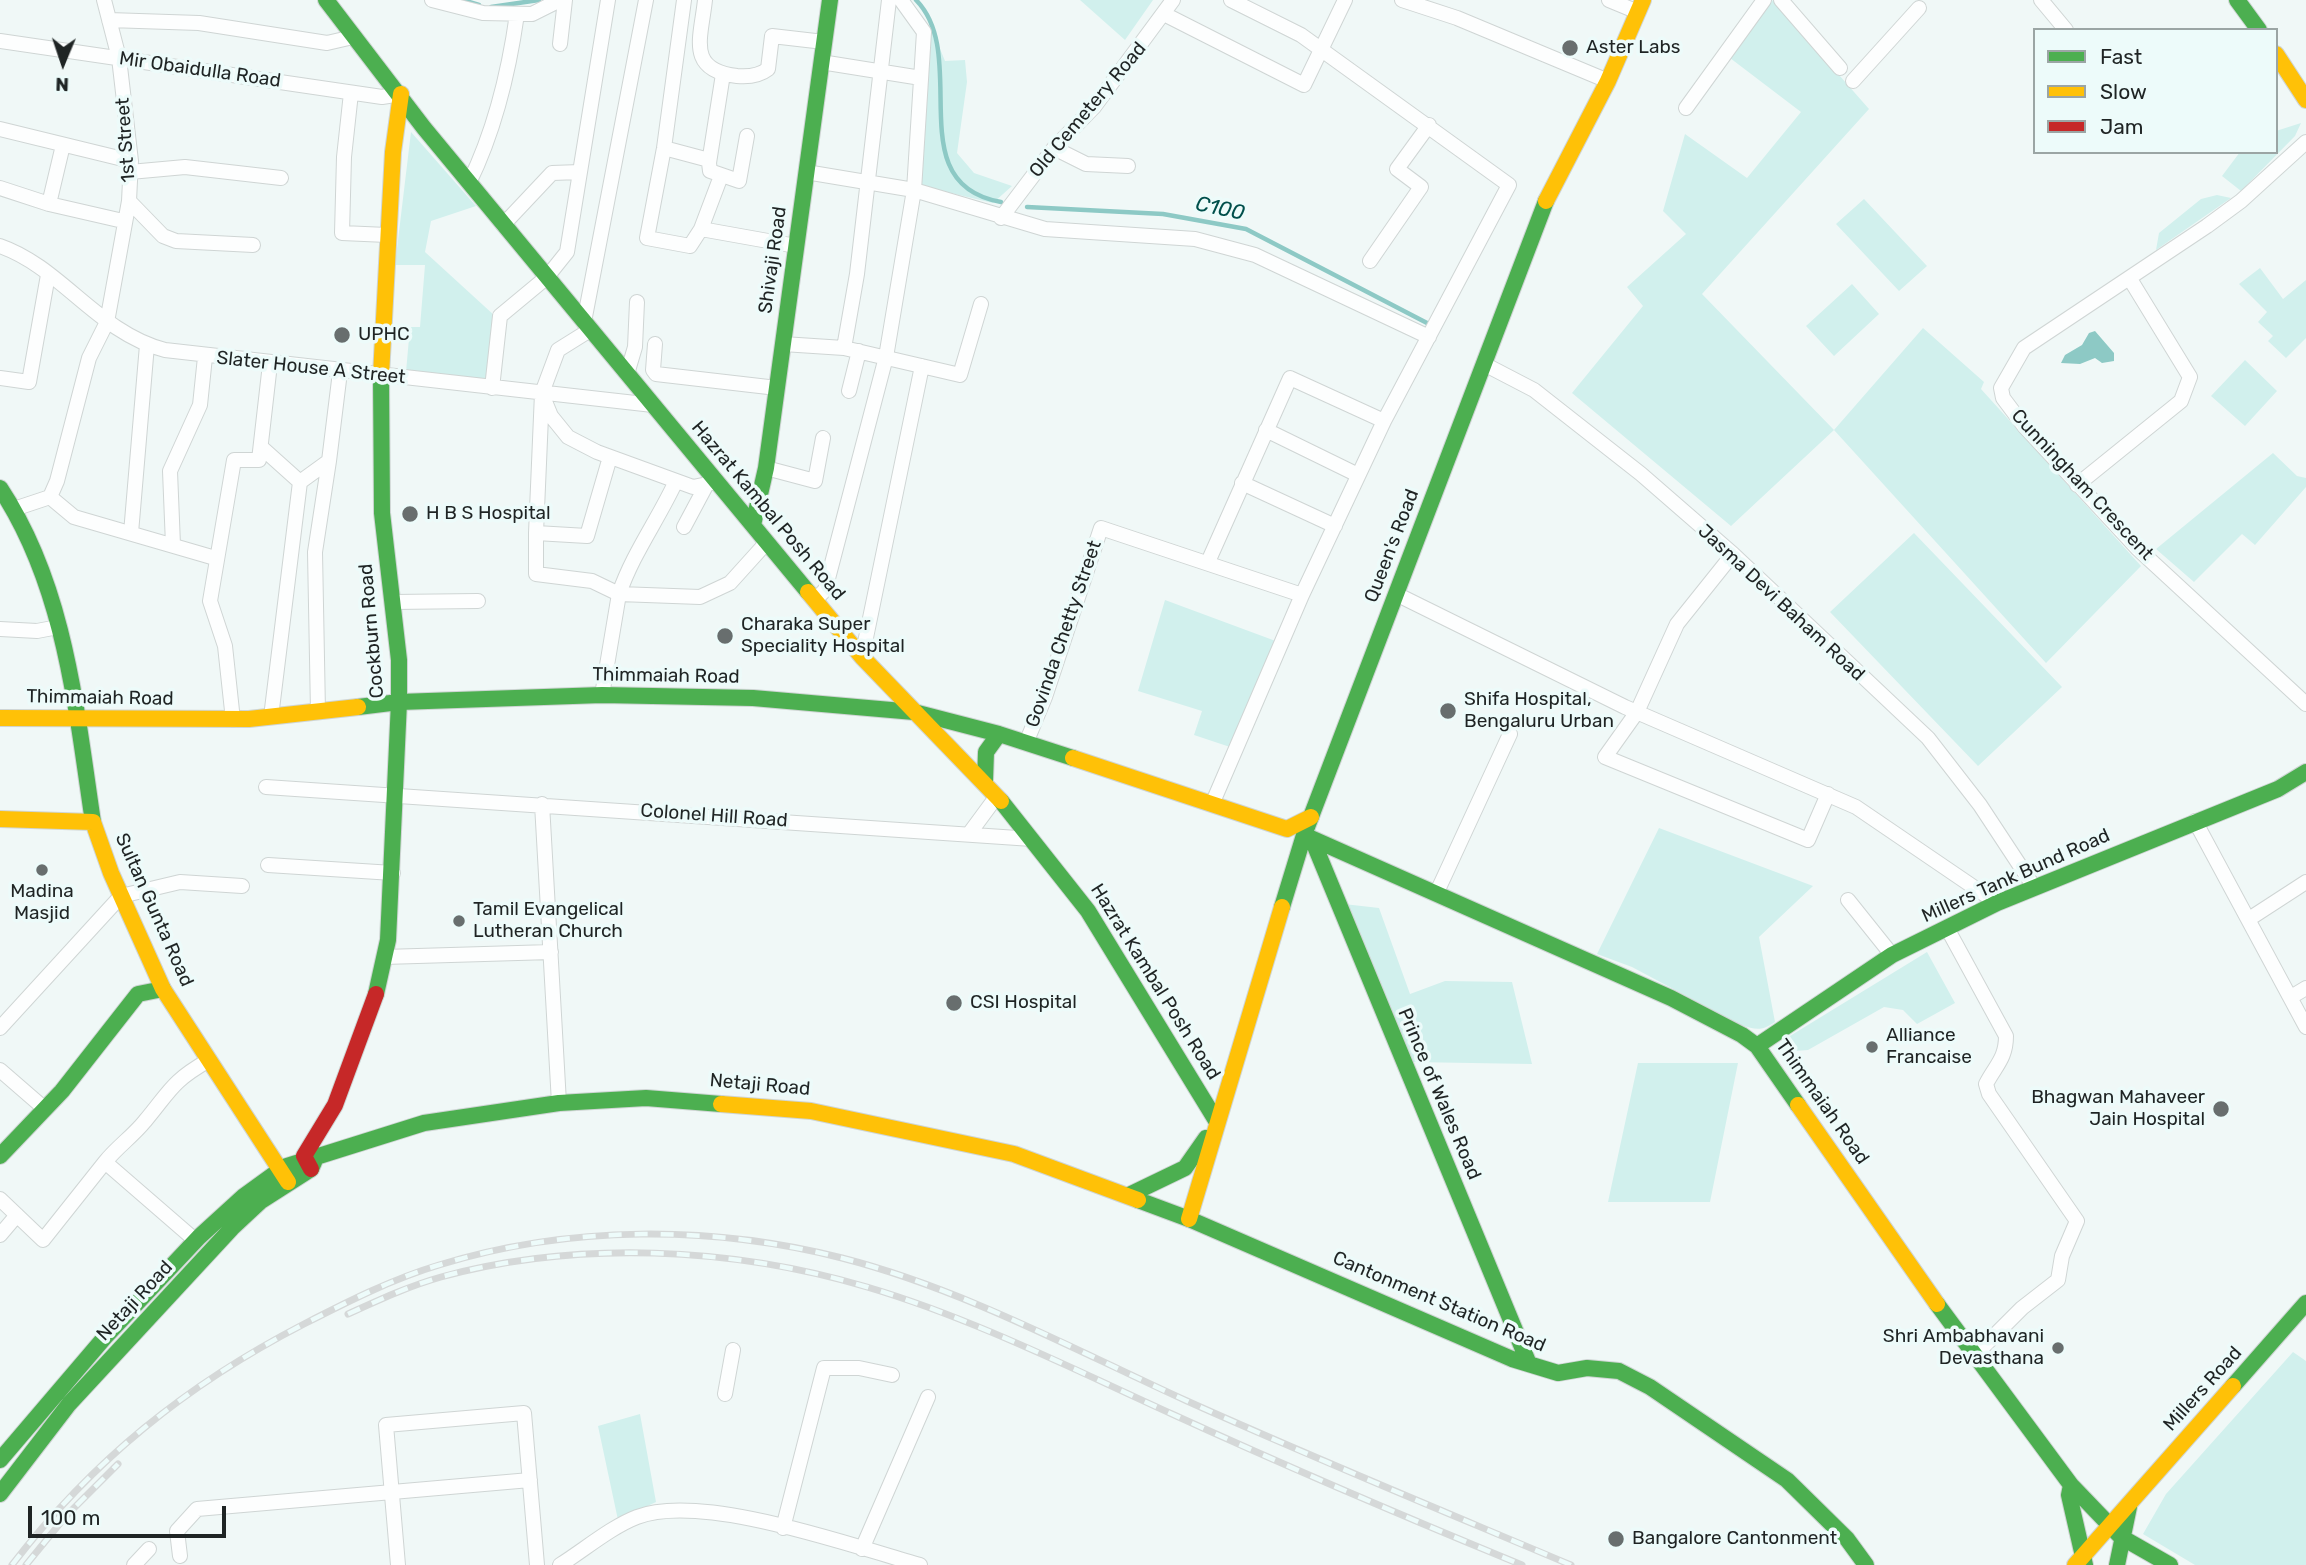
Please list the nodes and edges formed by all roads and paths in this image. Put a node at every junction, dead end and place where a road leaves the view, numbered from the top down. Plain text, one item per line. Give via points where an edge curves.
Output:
1 (104, 0) edge
2 (326, 0) edge
3 (432, 0) edge
4 (563, 0) edge
5 (608, 0) edge
6 (646, 0) edge
7 (684, 0) edge
8 (705, 0) edge
9 (830, 0) edge
10 (889, 0) edge
11 (901, 0) edge
12 (1173, 0) edge
13 (1231, 0) edge
14 (1345, 0) edge
15 (1402, 0) edge
16 (1609, 0) edge
17 (1764, 0) edge
18 (1781, 0) edge
19 (2041, 0) edge
20 (2237, 0) edge
21 (1640, 6) edge
22 (1919, 9) dead end
23 (517, 14) junction
24 (1164, 14) junction
25 (109, 20) junction
26 (2064, 28) edge
27 (2258, 28) edge
28 (353, 37) junction
29 (0, 41) edge
30 (824, 42) junction
31 (560, 44) dead end
32 (1320, 51) junction
33 (2278, 56) edge
34 (119, 58) junction
35 (821, 62) junction
36 (1840, 68) dead end
37 (879, 72) junction
38 (723, 74) junction
39 (2300, 75) edge
40 (921, 78) junction
41 (1608, 81) junction
42 (1853, 81) dead end
43 (351, 93) junction
44 (401, 94) junction
45 (2306, 100) edge
46 (1686, 108) dead end
47 (1429, 125) junction
48 (424, 128) junction
49 (0, 129) edge
50 (747, 136) dead end
51 (2306, 142) edge
52 (63, 145) junction
53 (664, 148) junction
54 (1054, 148) junction
55 (393, 152) junction
56 (709, 160) junction
57 (130, 166) junction
58 (1128, 166) dead end
59 (580, 172) junction
60 (806, 172) junction
61 (720, 176) junction
62 (281, 178) dead end
63 (867, 181) junction
64 (469, 183) junction
65 (0, 188) edge
66 (914, 190) junction
67 (129, 201) junction
68 (49, 204) junction
69 (1001, 218) junction
70 (123, 221) junction
71 (503, 225) junction
72 (701, 229) junction
73 (387, 235) junction
74 (253, 245) dead end
75 (0, 246) edge
76 (796, 246) junction
77 (1370, 261) dead end
78 (48, 275) junction
79 (547, 277) junction
80 (2130, 279) junction
81 (637, 302) dead end
82 (981, 304) dead end
83 (107, 322) junction
84 (587, 326) junction
85 (1429, 337) junction
86 (654, 344) dead end
87 (783, 344) junction
88 (147, 345) junction
89 (844, 348) junction
90 (859, 351) junction
91 (205, 357) junction
92 (887, 357) junction
93 (271, 364) junction
94 (1484, 364) junction
95 (922, 366) junction
96 (340, 372) junction
97 (627, 374) junction
98 (656, 374) junction
99 (381, 376) junction
100 (0, 378) edge
101 (492, 388) junction
102 (639, 388) junction
103 (777, 388) junction
104 (849, 391) dead end
105 (542, 393) junction
106 (653, 405) junction
107 (1384, 421) junction
108 (1266, 430) junction
109 (823, 438) dead end
110 (261, 447) junction
111 (610, 457) junction
112 (329, 461) junction
113 (766, 468) junction
114 (1358, 475) junction
115 (676, 481) junction
116 (300, 482) junction
117 (712, 482) junction
118 (1242, 483) junction
119 (2077, 485) junction
120 (0, 488) edge
121 (50, 497) junction
122 (14, 509) junction
123 (753, 525) junction
124 (1335, 526) junction
125 (684, 527) dead end
126 (131, 533) junction
127 (536, 533) junction
128 (766, 542) junction
129 (173, 545) junction
130 (1733, 554) junction
131 (215, 558) junction
132 (1208, 562) junction
133 (619, 594) junction
134 (1396, 594) junction
135 (1302, 595) junction
136 (815, 600) junction
137 (478, 601) dead end
138 (393, 602) junction
139 (58, 627) junction
140 (0, 629) edge
141 (862, 657) junction
142 (601, 695) junction
143 (399, 702) junction
144 (2306, 704) edge
145 (318, 712) junction
146 (914, 712) junction
147 (1637, 712) junction
148 (271, 717) junction
149 (0, 718) edge
150 (78, 720) junction
151 (233, 720) junction
152 (999, 734) junction
153 (1510, 734) dead end
154 (1026, 743) junction
155 (2306, 772) edge
156 (985, 781) junction
157 (267, 787) dead end
158 (396, 793) junction
159 (1828, 794) junction
160 (997, 796) junction
161 (1213, 803) junction
162 (542, 804) junction
163 (1311, 817) junction
164 (0, 819) edge
165 (2195, 821) junction
166 (93, 822) junction
167 (969, 834) junction
168 (1308, 837) junction
169 (1032, 839) junction
170 (268, 865) dead end
171 (393, 873) junction
172 (2306, 882) edge
173 (242, 886) dead end
174 (2034, 887) junction
175 (1437, 892) junction
176 (121, 897) junction
177 (1848, 900) dead end
178 (1997, 903) junction
179 (2249, 919) junction
180 (1947, 928) junction
181 (551, 952) junction
182 (1892, 956) junction
183 (384, 957) junction
184 (2306, 988) edge
185 (163, 989) junction
186 (2291, 997) junction
187 (2306, 1027) edge
188 (0, 1028) edge
189 (1758, 1046) junction
190 (209, 1060) junction
191 (0, 1070) edge
192 (559, 1103) junction
193 (44, 1109) junction
194 (1217, 1122) junction
195 (0, 1156) edge
196 (310, 1157) junction
197 (105, 1161) junction
198 (279, 1167) junction
199 (288, 1182) junction
200 (1129, 1195) junction
201 (0, 1199) edge
202 (17, 1215) junction
203 (1189, 1219) junction
204 (0, 1235) edge
205 (195, 1240) junction
206 (2306, 1303) edge
207 (733, 1350) dead end
208 (1974, 1356) junction
209 (1529, 1364) junction
210 (892, 1375) dead end
211 (725, 1394) dead end
212 (928, 1397) dead end
213 (7, 1441) edge
214 (0, 1460) edge
215 (530, 1480) junction
216 (2071, 1485) junction
217 (392, 1492) junction
218 (0, 1494) edge
219 (2131, 1502) junction
220 (2109, 1526) junction
221 (783, 1528) junction
222 (2121, 1537) junction
223 (149, 1549) dead end
224 (862, 1549) junction
225 (180, 1556) dead end
226 (2081, 1562) edge
227 (134, 1565) edge
228 (398, 1565) edge
229 (537, 1565) edge
230 (560, 1565) edge
231 (920, 1565) edge
232 (1866, 1565) edge
233 (2117, 1565) edge
234 (2169, 1565) edge

1 - 25 street, 1st Street
2 - 28 street, Hazrat Kambal Posh Road
3 - 23 street via 467,11
4 - 23 street via 532,14
4 - 31 street
5 - 59 street
6 - 84 street
7 - 53 street
8 - 38 street via 699,48 708,69
9 - 30 street, Shivaji Road
10 - 37 street
11 - 40 street via 924,32
12 - 24 street, Old Cemetery Road
13 - 32 street via 1301,35
14 - 32 street
15 - 41 street
16 - 21 street
17 - 46 street
18 - 36 street
19 - 26 street
20 - 27 street
21 - 41 street, Queen's Road
22 - 42 street
23 - 64 street via 503,88
24 - 32 street via 1304,85
24 - 54 street, Old Cemetery Road via 1094,107
25 - 28 street via 192,22 327,43
25 - 34 street, 1st Street
28 - 44 street, Hazrat Kambal Posh Road
29 - 34 street, Mir Obaidulla Road
30 - 35 street, Shivaji Road
30 - 38 street via 772,36 768,69 762,74
32 - 47 street
33 - 39 street
34 - 43 street, Mir Obaidulla Road
34 - 57 street, 1st Street
35 - 37 street
35 - 60 street, Shivaji Road
37 - 40 street
37 - 63 street
38 - 56 street
39 - 45 street
40 - 66 street
41 - 94 street, Queen's Road via 1550,192
43 - 44 street, Mir Obaidulla Road
43 - 73 street via 342,233
44 - 48 street, Hazrat Kambal Posh Road
44 - 55 street, Cockburn Road
47 - 77 street via 1397,169 1421,187
47 - 85 street via 1509,185
48 - 55 street via 405,134
48 - 64 street, Hazrat Kambal Posh Road
49 - 52 street
50 - 61 street via 739,181
51 - 80 street, Cunningham Crescent via 2241,201
52 - 57 street
52 - 68 street
53 - 56 street
53 - 72 street via 647,238 690,246
54 - 58 street via 1086,164
54 - 69 street, Old Cemetery Road
55 - 73 street, Cockburn Road
56 - 61 street via 710,171
57 - 62 street
57 - 67 street, 1st Street
59 - 71 street via 552,173
59 - 79 street via 568,252
60 - 63 street
60 - 76 street, Shivaji Road
61 - 72 street
63 - 66 street
63 - 89 street
64 - 71 street, Hazrat Kambal Posh Road
65 - 68 street
66 - 69 street
66 - 92 street
67 - 70 street, 1st Street
67 - 74 street via 163,236 176,242
68 - 70 street
69 - 85 street via 1045,229 1195,239 1255,255
70 - 83 street, 1st Street
71 - 79 street, Hazrat Kambal Posh Road
72 - 76 street
73 - 99 street, Cockburn Road
75 - 78 street, Slater House A Street via 19,252
76 - 87 street, Shivaji Road
78 - 83 street, Slater House A Street
78 - 100 street via 29,382
79 - 84 street, Hazrat Kambal Posh Road
79 - 101 street via 500,316
80 - 119 street via 2190,377 2189,386 2181,401
80 - 119 street, Cunningham Crescent via 2024,348 2001,388 2024,426
81 - 97 street via 635,346
82 - 95 street via 960,375
83 - 88 street, Slater House A Street
83 - 121 street, 1st Street via 89,358
84 - 97 street, Hazrat Kambal Posh Road
84 - 105 street via 558,349
85 - 107 street
86 - 98 street
87 - 89 street
87 - 103 street, Shivaji Road
88 - 91 street, Slater House A Street
88 - 126 street
89 - 90 street
90 - 92 street
90 - 104 street
91 - 93 street, Slater House A Street
91 - 129 street via 200,405 170,471
92 - 95 street
92 - 136 street via 825,590
93 - 96 street, Slater House A Street
93 - 110 street
94 - 130 street, Jasma Devi Baham Road via 1534,390 1579,424
94 - 134 street, Queen's Road
95 - 141 street
96 - 99 street, Slater House A Street
96 - 112 street
97 - 102 street, Hazrat Kambal Posh Road
98 - 102 street
98 - 103 street
99 - 101 street, Slater House A Street
99 - 138 street, Cockburn Road via 382,513
101 - 105 street, Slater House A Street
102 - 106 street, Hazrat Kambal Posh Road
103 - 113 street, Shivaji Road
105 - 106 street, Slater House A Street
105 - 111 street via 551,416 568,436
105 - 127 street
106 - 117 street, Hazrat Kambal Posh Road
107 - 108 street via 1290,378
107 - 114 street
108 - 114 street
108 - 118 street
109 - 113 street via 815,481
110 - 116 street
110 - 131 street via 259,460 234,460
111 - 115 street
111 - 127 street via 587,536
112 - 116 street
112 - 145 street via 315,552
113 - 123 street, Shivaji Road
114 - 124 street
115 - 117 street via 693,488
115 - 133 street via 634,556
116 - 148 street
117 - 123 street, Hazrat Kambal Posh Road
117 - 125 street
118 - 124 street
118 - 132 street
119 - 144 street, Cunningham Crescent via 2137,548
120 - 122 street, Sultan Gunta Road
121 - 122 street
121 - 126 street via 74,517
122 - 139 street, Sultan Gunta Road via 49,584
123 - 128 street, Hazrat Kambal Posh Road
124 - 135 street
126 - 129 street
127 - 133 street via 537,574 592,582
128 - 133 street via 730,583 701,597
128 - 136 street, Hazrat Kambal Posh Road
129 - 131 street
130 - 147 street via 1677,624
130 - 174 street, Jasma Devi Baham Road via 1928,738 1980,805
131 - 151 street via 210,601 225,646
132 - 135 street, Govinda Chetty Street
132 - 154 street, Govinda Chetty Street via 1101,528
133 - 142 street
134 - 147 street
134 - 163 street, Queen's Road
135 - 161 street
136 - 141 street, Hazrat Kambal Posh Road
137 - 138 street
138 - 143 street, Cockburn Road
139 - 140 street
139 - 150 street, Sultan Gunta Road
141 - 146 street, Hazrat Kambal Posh Road
142 - 143 street, Thimmaiah Road
142 - 146 street, Thimmaiah Road via 753,698
143 - 145 street, Thimmaiah Road
143 - 158 street, Cockburn Road
145 - 148 street, Thimmaiah Road
146 - 152 street, Thimmaiah Road
146 - 156 street, Hazrat Kambal Posh Road
147 - 159 street
147 - 159 street via 1605,757 1808,840
148 - 151 street, Thimmaiah Road
149 - 150 street, Thimmaiah Road
150 - 151 street, Thimmaiah Road
150 - 166 street, Sultan Gunta Road
152 - 154 street, Thimmaiah Road
152 - 156 street via 986,752
153 - 175 street
154 - 161 street, Thimmaiah Road
155 - 165 street, Millers Tank Bund Road via 2278,789
156 - 160 street, Hazrat Kambal Posh Road
157 - 158 street, Colonel Hill Road
158 - 162 street, Colonel Hill Road
158 - 171 street, Cockburn Road
159 - 178 street via 1856,807
160 - 167 street
160 - 169 street, Hazrat Kambal Posh Road
161 - 163 street, Thimmaiah Road via 1287,829
162 - 167 street, Colonel Hill Road
162 - 181 street
163 - 168 street, Queen's Road
164 - 166 street
165 - 174 street, Millers Tank Bund Road
165 - 179 street
166 - 176 street, Sultan Gunta Road
167 - 169 street, Colonel Hill Road
168 - 175 street, Thimmaiah Road
168 - 194 street, Queen's Road
168 - 209 street, Prince of Wales Road
169 - 194 street, Hazrat Kambal Posh Road via 1088,911
170 - 171 street
171 - 183 street, Cockburn Road
172 - 179 street
173 - 176 street via 180,882
174 - 178 street, Millers Tank Bund Road
175 - 189 street, Thimmaiah Road via 1671,998
176 - 185 street, Sultan Gunta Road
176 - 188 street
177 - 182 street
178 - 180 street, Millers Tank Bund Road
179 - 186 street
180 - 182 street, Millers Tank Bund Road
180 - 208 street via 2006,1036 2002,1063 1986,1084 1989,1094 2077,1222 2062,1256 2058,1280
181 - 183 street
181 - 192 street
182 - 189 street, Millers Tank Bund Road
183 - 196 street, Cockburn Road via 376,993 335,1105
184 - 186 street
185 - 190 street, Sultan Gunta Road
185 - 193 street via 138,994
186 - 187 street
189 - 208 street, Thimmaiah Road
190 - 197 street via 180,1077
190 - 198 street, Sultan Gunta Road
191 - 193 street
192 - 196 street, Netaji Road via 424,1123
192 - 200 street, Netaji Road via 646,1098 811,1111 1014,1154
193 - 195 street
194 - 200 street, Queen's Road via 1185,1168
194 - 203 street, Queen's Road
196 - 198 street, Netaji Road
196 - 199 street, Netaji Road
197 - 202 street via 43,1240
197 - 205 street
198 - 199 street, Sultan Gunta Road
198 - 205 street, Netaji Road
199 - 218 street, Netaji Road via 232,1228 114,1355 69,1404
200 - 203 street, Netaji Road
201 - 202 street
202 - 204 street
203 - 209 street, Cantonment Station Road
205 - 213 street, Netaji Road
206 - 219 street, Millers Road
207 - 211 street
208 - 216 street, Thimmaiah Road
209 - 232 street, Cantonment Station Road via 1558,1373 1587,1368 1619,1371 1650,1387 1787,1480 1847,1539
210 - 221 street via 859,1368 824,1368
212 - 224 street
213 - 214 street, Netaji Road
215 - 217 street
215 - 217 street via 524,1413 386,1425
215 - 229 street
216 - 220 street, Thimmaiah Road
216 - 226 street
217 - 225 street via 197,1509 177,1531
217 - 228 street
219 - 220 street, Millers Road
219 - 222 street, Millers Road
220 - 222 street, Thimmaiah Road
220 - 226 street
221 - 224 street
221 - 230 street via 730,1513 680,1510 638,1517
222 - 233 street, Millers Road
222 - 234 street, Thimmaiah Road
223 - 227 street
224 - 231 street

